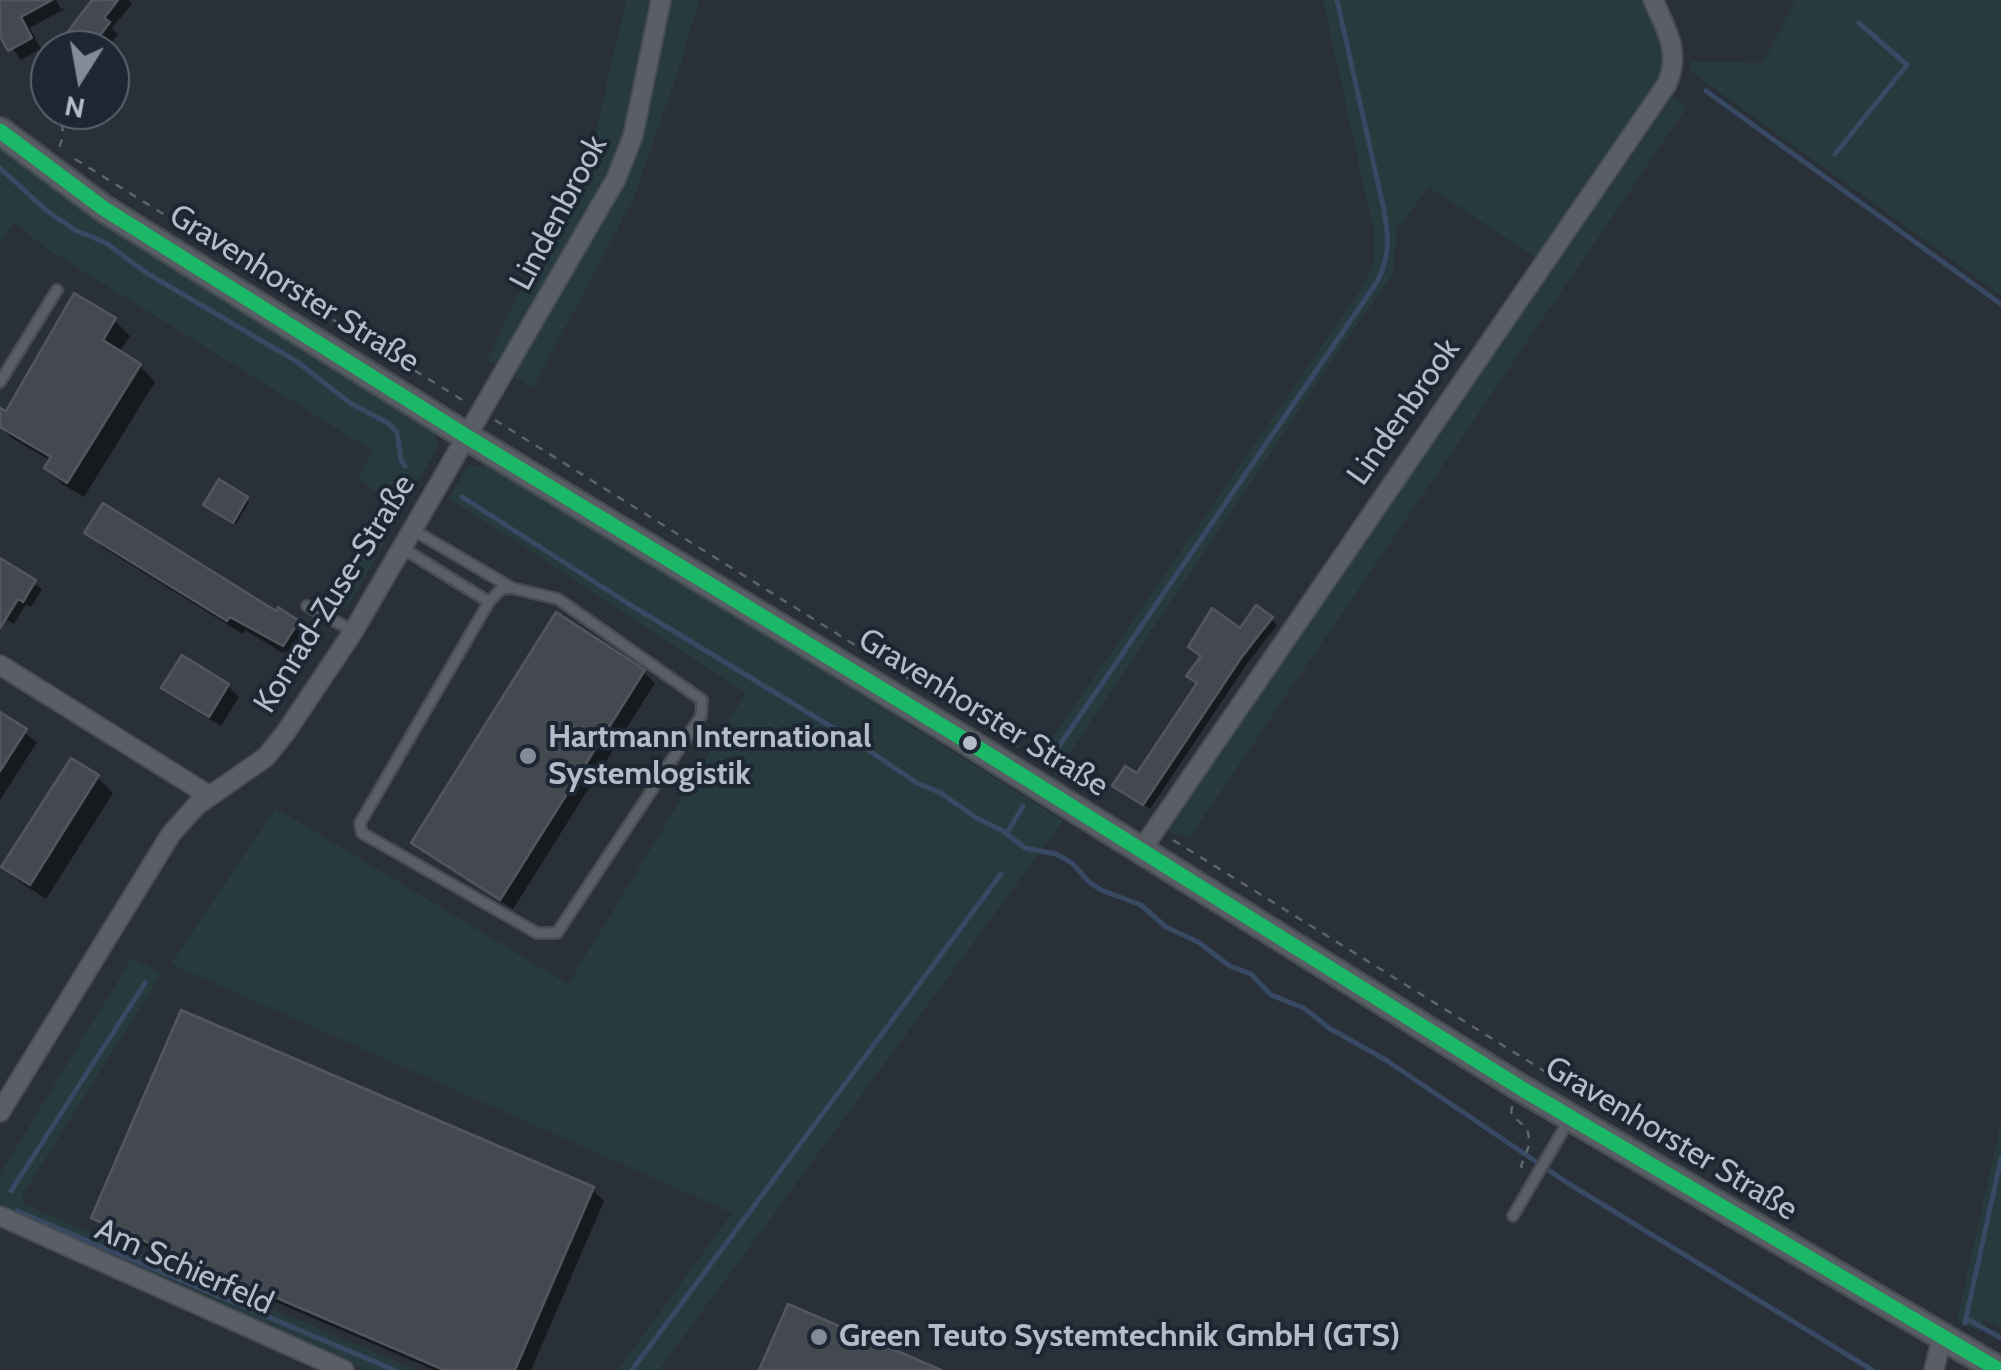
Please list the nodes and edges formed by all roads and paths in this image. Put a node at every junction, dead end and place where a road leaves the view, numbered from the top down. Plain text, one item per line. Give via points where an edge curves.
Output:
1 (661, 0) edge
2 (1652, 0) edge
3 (62, 130) edge
4 (0, 131) edge
5 (53, 158) junction
6 (57, 290) dead end
7 (0, 382) edge
8 (483, 413) junction
9 (466, 436) junction
10 (413, 530) junction
11 (402, 548) junction
12 (512, 588) junction
13 (489, 602) junction
14 (307, 606) dead end
15 (353, 632) junction
16 (0, 666) edge
17 (1044, 766) dead end
18 (210, 796) junction
19 (1146, 842) junction
20 (0, 1112) edge
21 (1570, 1118) junction
22 (1702, 1169) dead end
23 (0, 1216) edge
24 (1513, 1216) dead end
25 (1942, 1337) junction
26 (344, 1370) edge
27 (1934, 1370) edge
28 (1999, 1370) edge

1 - 8 street, Lindenbrook via 632,136 616,179
2 - 19 street, Lindenbrook via 1674,51 1666,84
3 - 5 path
4 - 5 main road, Gravenhorster Straße
5 - 8 path
5 - 9 main road, Gravenhorster Straße via 103,208
6 - 7 lane
8 - 9 street, Lindenbrook
8 - 17 path
9 - 10 street, Konrad-Zuse-Straße
9 - 19 main road, Gravenhorster Straße
10 - 11 street, Konrad-Zuse-Straße
10 - 12 lane
11 - 13 lane
11 - 15 street, Konrad-Zuse-Straße
12 - 13 lane
12 - 13 lane via 558,599 702,700 703,707 557,933 548,935 362,833 360,823
14 - 15 lane
15 - 18 street, Konrad-Zuse-Straße via 266,757
16 - 18 street
18 - 20 street, Konrad-Zuse-Straße via 171,834
19 - 21 main road, Gravenhorster Straße
19 - 22 path via 1171,838
21 - 24 lane
21 - 25 main road, Gravenhorster Straße
23 - 26 street, Am Schierfeld
25 - 27 street
25 - 28 main road, Gravenhorster Straße

